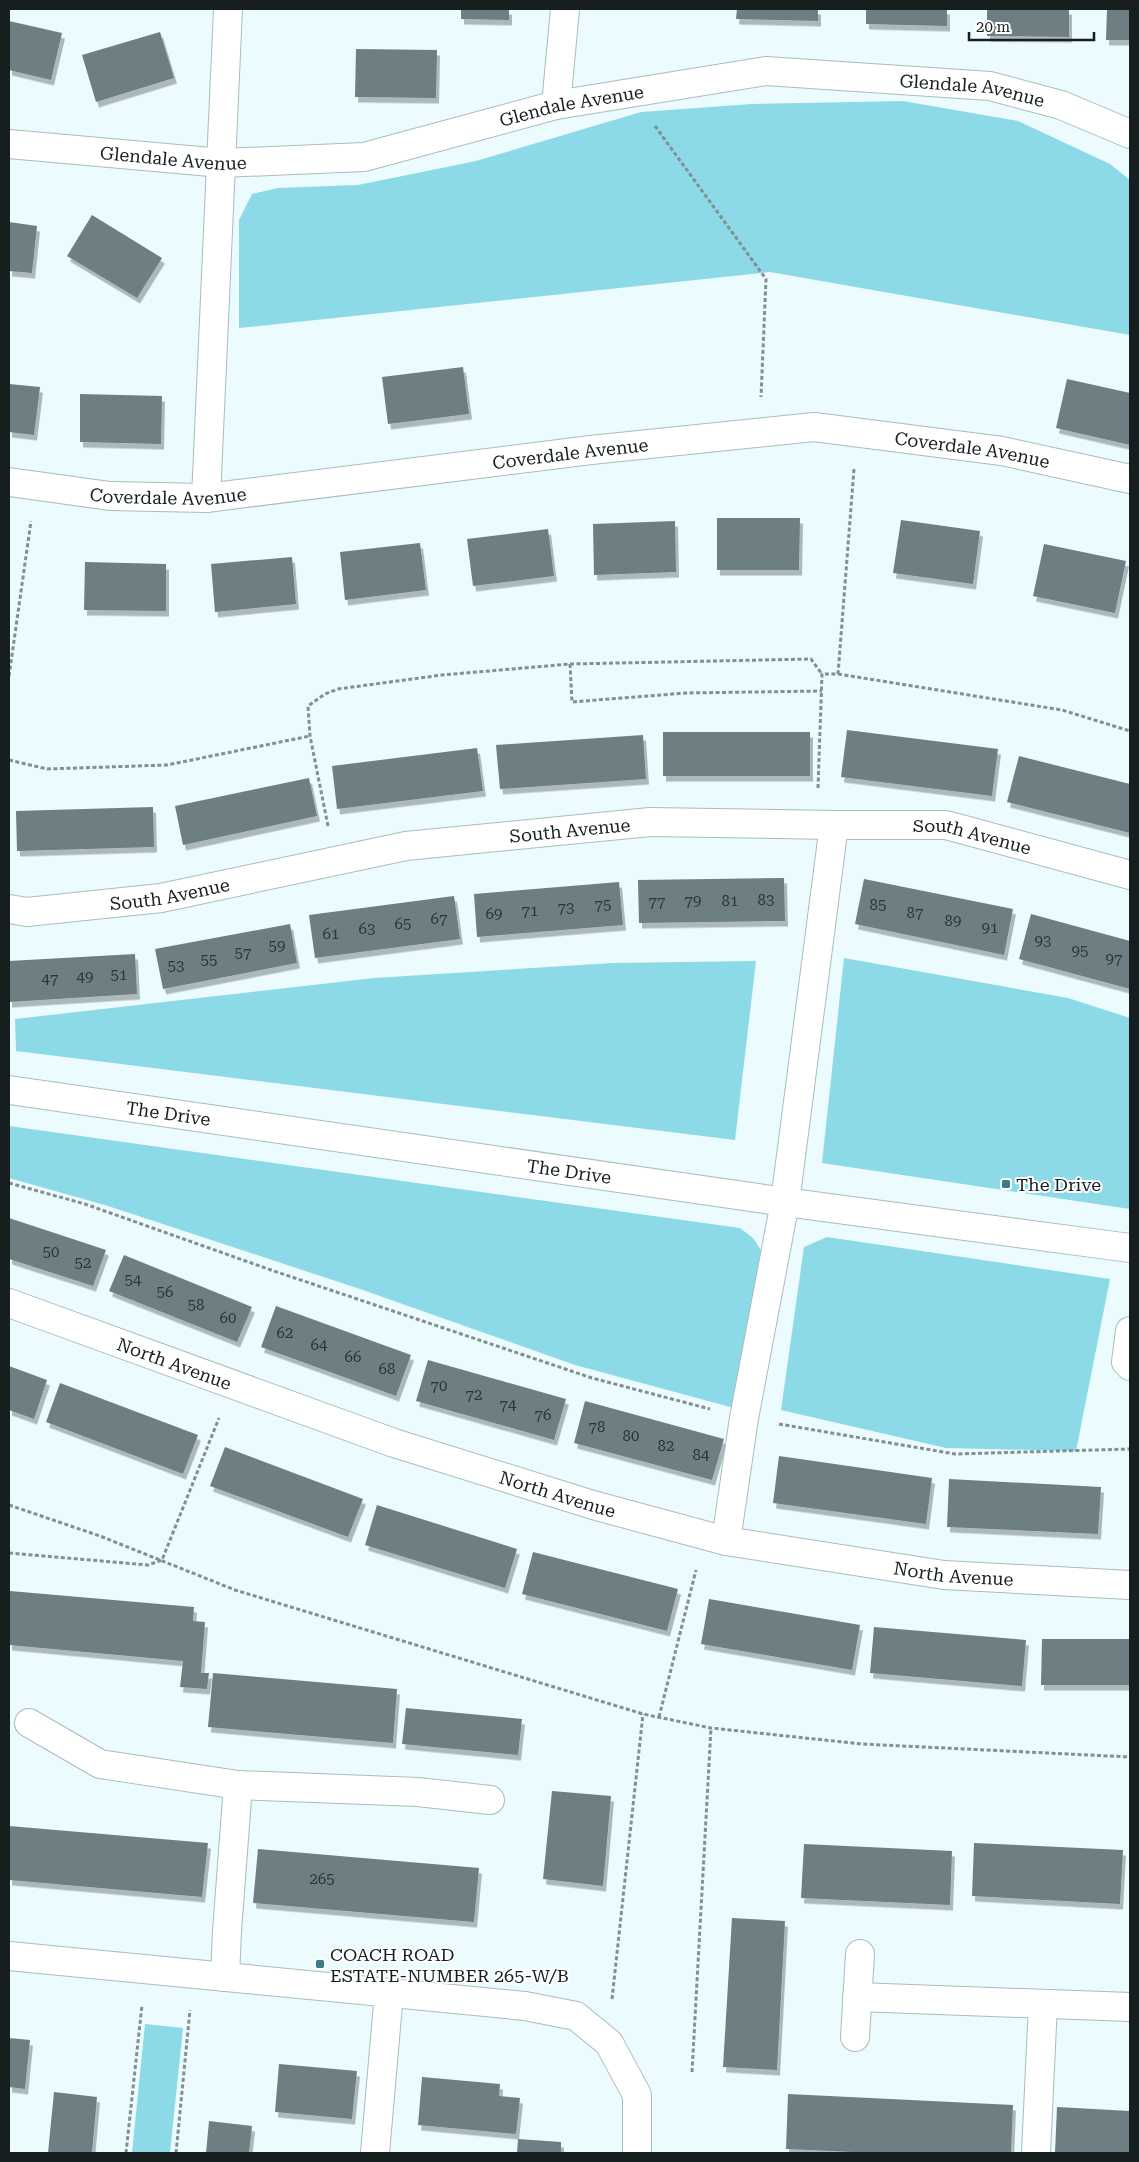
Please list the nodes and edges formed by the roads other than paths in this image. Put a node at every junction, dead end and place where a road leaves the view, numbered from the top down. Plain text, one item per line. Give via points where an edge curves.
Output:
1 (228, 9) edge
2 (565, 9) edge
3 (556, 105) junction
4 (1130, 134) edge
5 (9, 144) edge
6 (222, 163) junction
7 (1130, 479) edge
8 (9, 482) edge
9 (206, 498) junction
10 (825, 825) junction
11 (1130, 875) edge
12 (9, 909) edge
13 (9, 1090) edge
14 (785, 1202) junction
15 (1130, 1248) edge
16 (9, 1303) edge
17 (1130, 1331) edge
18 (1130, 1366) edge
19 (715, 1538) junction
20 (1130, 1585) edge
21 (29, 1723) dead end
22 (238, 1785) junction
23 (490, 1800) dead end
24 (860, 1954) dead end
25 (9, 1956) edge
26 (225, 1977) junction
27 (389, 1993) junction
28 (858, 1997) junction
29 (1042, 2004) junction
30 (1130, 2007) edge
31 (855, 2037) dead end
32 (375, 2153) edge
33 (637, 2153) edge
34 (1036, 2153) edge

1 - 6 street
2 - 3 street
3 - 4 street, Glendale Avenue via 766,71 990,86 1060,105
3 - 6 street, Glendale Avenue via 364,157
5 - 6 street, Glendale Avenue
6 - 9 street
7 - 9 street, Coverdale Avenue via 1002,451 814,428 591,450
8 - 9 street, Coverdale Avenue via 110,496
10 - 11 street, South Avenue via 946,825
10 - 12 street, South Avenue via 650,822 406,846 161,898 27,912
10 - 14 street
13 - 14 street, The Drive
14 - 15 street, The Drive
14 - 19 street via 744,1418
16 - 19 street, North Avenue via 394,1443 593,1505
17 - 18 street via 1126,1362
19 - 20 street, North Avenue via 944,1575
21 - 22 street via 100,1764
22 - 23 street via 418,1792
22 - 26 street
24 - 28 street
25 - 26 street
26 - 27 street
27 - 32 street
27 - 33 street via 525,2006 576,2016 609,2043 637,2095
28 - 29 street
28 - 31 street
29 - 30 street
29 - 34 street

